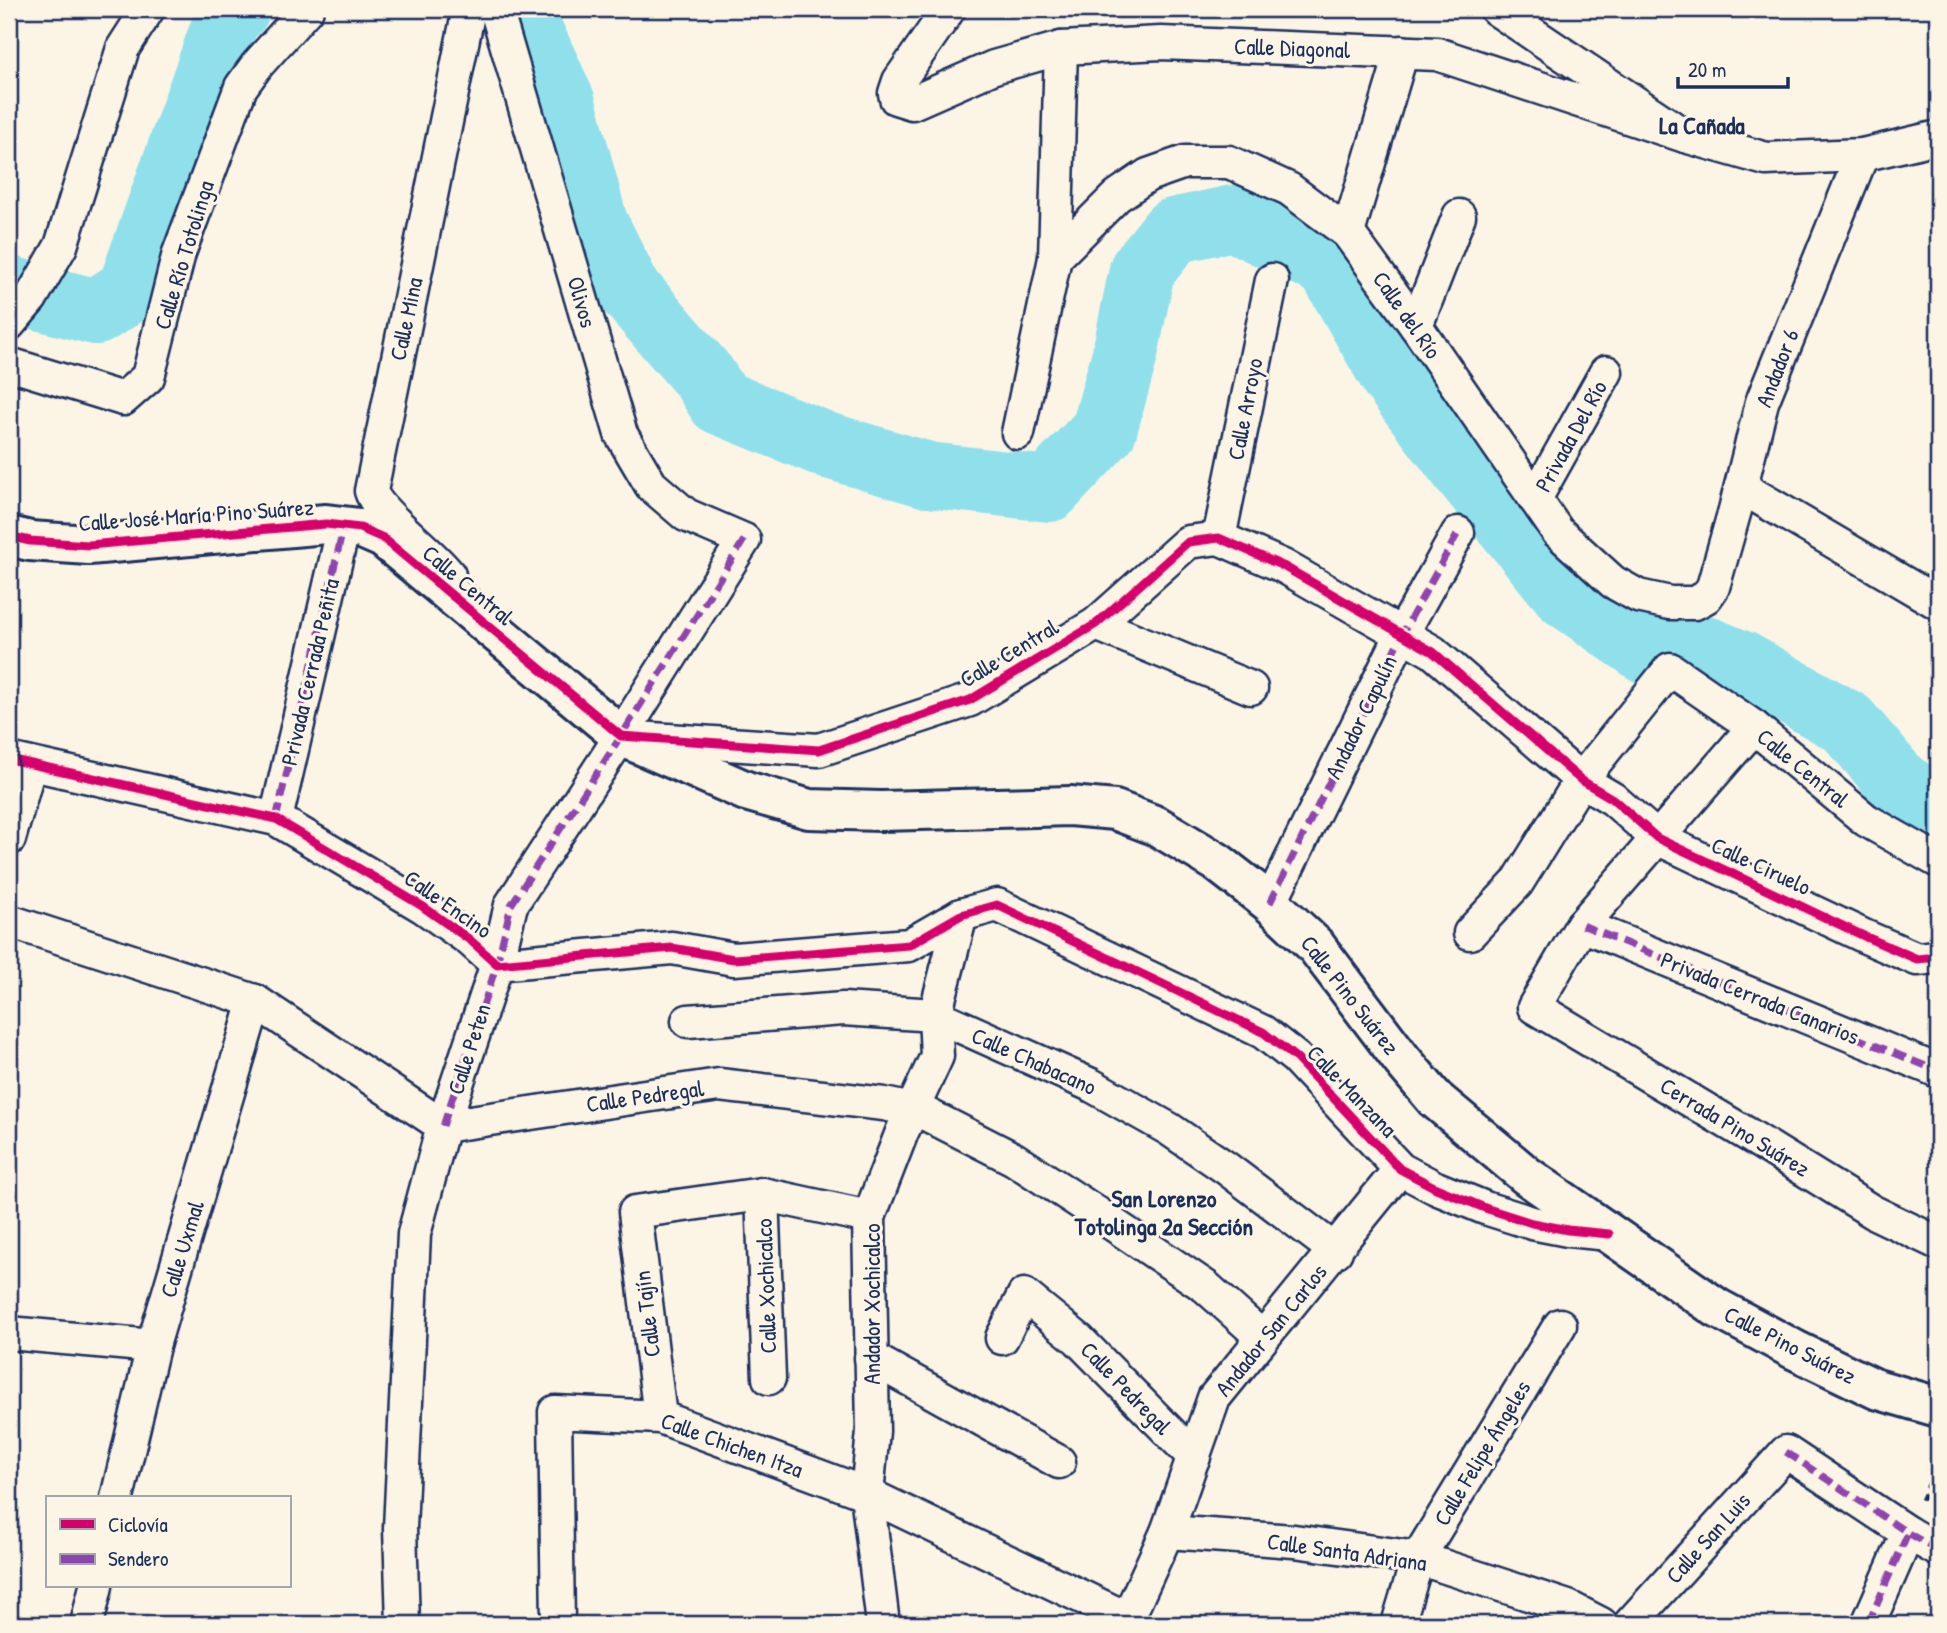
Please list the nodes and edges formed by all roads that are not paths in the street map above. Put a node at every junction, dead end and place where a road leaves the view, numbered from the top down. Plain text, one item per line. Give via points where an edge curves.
1 (148, 9) edge
2 (307, 9) edge
3 (469, 9) edge
4 (496, 9) edge
5 (949, 9) edge
6 (1496, 9) edge
7 (1061, 48) junction
8 (1402, 52) junction
9 (1685, 136) junction
10 (1938, 137) edge
11 (1862, 155) junction
12 (1459, 216) dead end
13 (1348, 233) junction
14 (1055, 258) junction
15 (1272, 280) dead end
16 (9, 324) edge
17 (1416, 326) junction
18 (9, 364) edge
19 (1606, 372) dead end
20 (1018, 433) dead end
21 (1741, 486) junction
22 (1535, 499) junction
23 (344, 525) junction
24 (1458, 533) dead end
25 (9, 536) edge
26 (1219, 538) junction
27 (744, 540) joint
28 (1713, 587) joint
29 (455, 600) junction
30 (1938, 603) edge
31 (1096, 624) junction
32 (1402, 634) junction
33 (1251, 688) dead end
34 (1754, 727) junction
35 (621, 736) junction
36 (19, 762) edge
37 (1581, 780) junction
38 (276, 819) junction
39 (1657, 838) junction
40 (9, 839) edge
41 (1938, 861) edge
42 (1270, 903) junction
43 (961, 915) junction
44 (9, 921) edge
45 (1582, 925) junction
46 (1470, 933) dead end
47 (1938, 957) edge
48 (497, 964) junction
49 (255, 1001) junction
50 (935, 1015) junction
51 (688, 1021) dead end
52 (1938, 1071) edge
53 (912, 1110) junction
54 (443, 1126) junction
55 (1400, 1169) junction
56 (762, 1194) junction
57 (869, 1217) junction
58 (1609, 1234) junction
59 (1938, 1243) edge
60 (1336, 1251) junction
61 (1560, 1325) dead end
62 (9, 1333) edge
63 (1262, 1337) junction
64 (1002, 1338) dead end
65 (153, 1346) junction
66 (871, 1358) junction
67 (769, 1378) dead end
68 (1938, 1407) edge
69 (660, 1417) junction
70 (1194, 1457) junction
71 (1059, 1462) dead end
72 (867, 1494) junction
73 (117, 1496) edge
74 (1167, 1532) junction
75 (1908, 1533) junction
76 (1938, 1550) edge
77 (1418, 1558) junction
78 (95, 1588) edge
79 (1126, 1621) edge
80 (86, 1624) edge
81 (403, 1624) edge
82 (558, 1624) edge
83 (883, 1624) edge
84 (1398, 1624) edge
85 (1601, 1624) edge
86 (1630, 1624) edge
87 (1868, 1624) edge

1 - 16 street via 123,48 61,246 31,298
2 - 18 street, Calle Río Totolinga via 241,87 179,253 148,377 123,399
3 - 29 street, Calle Mina via 372,491 379,506 449,574
4 - 27 street, Olivos via 621,434 651,485 686,515
5 - 7 street, Calle Diagonal via 899,81 896,98 912,103 994,67
6 - 9 street
7 - 8 street, Calle Diagonal via 1161,43
7 - 14 street
8 - 9 street, Calle Diagonal via 1437,54
8 - 13 street
9 - 11 street, Calle Diagonal via 1766,159
10 - 11 street, Calle Diagonal
11 - 21 street, Andador 6 via 1762,402
12 - 17 street
13 - 14 street, Calle del Río via 1289,189 1229,162 1185,162 1148,176 1117,196
13 - 17 street, Calle del Río
14 - 20 street
15 - 26 street, Calle Arroyo
17 - 22 street, Calle del Río
19 - 22 street, Privada Del Río
21 - 28 street, Andador 6
21 - 30 street
22 - 28 street, Calle del Río via 1558,533 1613,582 1638,596 1695,603
23 - 25 street, Calle José María Pino Suárez via 89,545
23 - 29 street, Calle Central via 383,538
23 - 38 street, Privada Cerrada Peñita
24 - 32 street, Andador Capulín
26 - 31 street, Calle Central via 1188,542
26 - 32 street via 1283,566
27 - 35 street, Calle Peten
29 - 35 street, Calle Central
31 - 33 street
31 - 35 street, Calle Central via 971,700 819,750
32 - 37 street via 1433,652
32 - 42 street, Andador Capulín
34 - 37 street, Calle Central via 1670,669
34 - 39 street
34 - 41 street, Calle Central via 1866,820
35 - 42 street, Calle Pino Suárez via 746,791 809,809 1070,806 1115,810 1157,826 1217,862
35 - 48 street, Calle Peten via 511,905
36 - 38 street, Calle Encino
36 - 40 street
37 - 39 street, Calle Ciruelo via 1613,799
37 - 46 street via 1517,883
38 - 48 street, Calle Encino via 422,906
39 - 45 street
39 - 47 street, Calle Ciruelo via 1917,959
42 - 58 street, Calle Pino Suárez via 1315,945 1435,1099 1527,1176
43 - 48 street, Calle Encino via 909,944 734,959 672,948
43 - 50 street, Andador Xochicalco
43 - 55 street, Calle Manzana via 997,905 1263,1032 1296,1058
44 - 49 street
45 - 52 street, Privada Cerrada Canarios
45 - 59 street, Cerrada Pino Suárez via 1534,1007 1872,1212
48 - 54 street, Calle Peten
49 - 54 street
49 - 65 street, Calle Uxmal
50 - 51 street, Calle Chabacano via 843,1009
50 - 53 street, Andador Xochicalco via 937,1056
50 - 60 street, Calle Chabacano via 1091,1085 1169,1129
53 - 54 street, Calle Pedregal via 719,1086
53 - 57 street, Andador Xochicalco
53 - 63 street, Calle Pedregal via 1014,1158 1206,1287
54 - 81 street, Calle Peten via 414,1234 400,1528
55 - 58 street, Calle Manzana via 1436,1188 1532,1223
55 - 60 street, Andador San Carlos
56 - 57 street
56 - 67 street, Calle Xochicalco
56 - 69 street, Calle Tajín via 635,1212
57 - 66 street, Andador Xochicalco
58 - 68 street, Calle Pino Suárez via 1717,1308 1876,1388
60 - 63 street, Andador San Carlos
61 - 77 street, Calle Felipe Ángeles
62 - 65 street
63 - 70 street, Andador San Carlos via 1214,1398
64 - 70 street, Calle Pedregal via 1024,1295 1078,1339
65 - 73 street, Calle Uxmal
66 - 71 street
66 - 72 street, Andador Xochicalco via 873,1431
69 - 72 street, Calle Chichen Itza
69 - 82 street, Calle Chichen Itza via 555,1412
70 - 74 street, Andador San Carlos
72 - 79 street, Calle Chichen Itza
72 - 83 street, Andador Xochicalco
74 - 77 street, Calle Santa Adriana
74 - 79 street, Andador San Carlos
75 - 76 street
75 - 86 street, Calle San Luis via 1786,1452
75 - 87 street
77 - 84 street, Calle Felipe Ángeles
77 - 85 street, Calle Santa Adriana via 1568,1607
78 - 80 street

